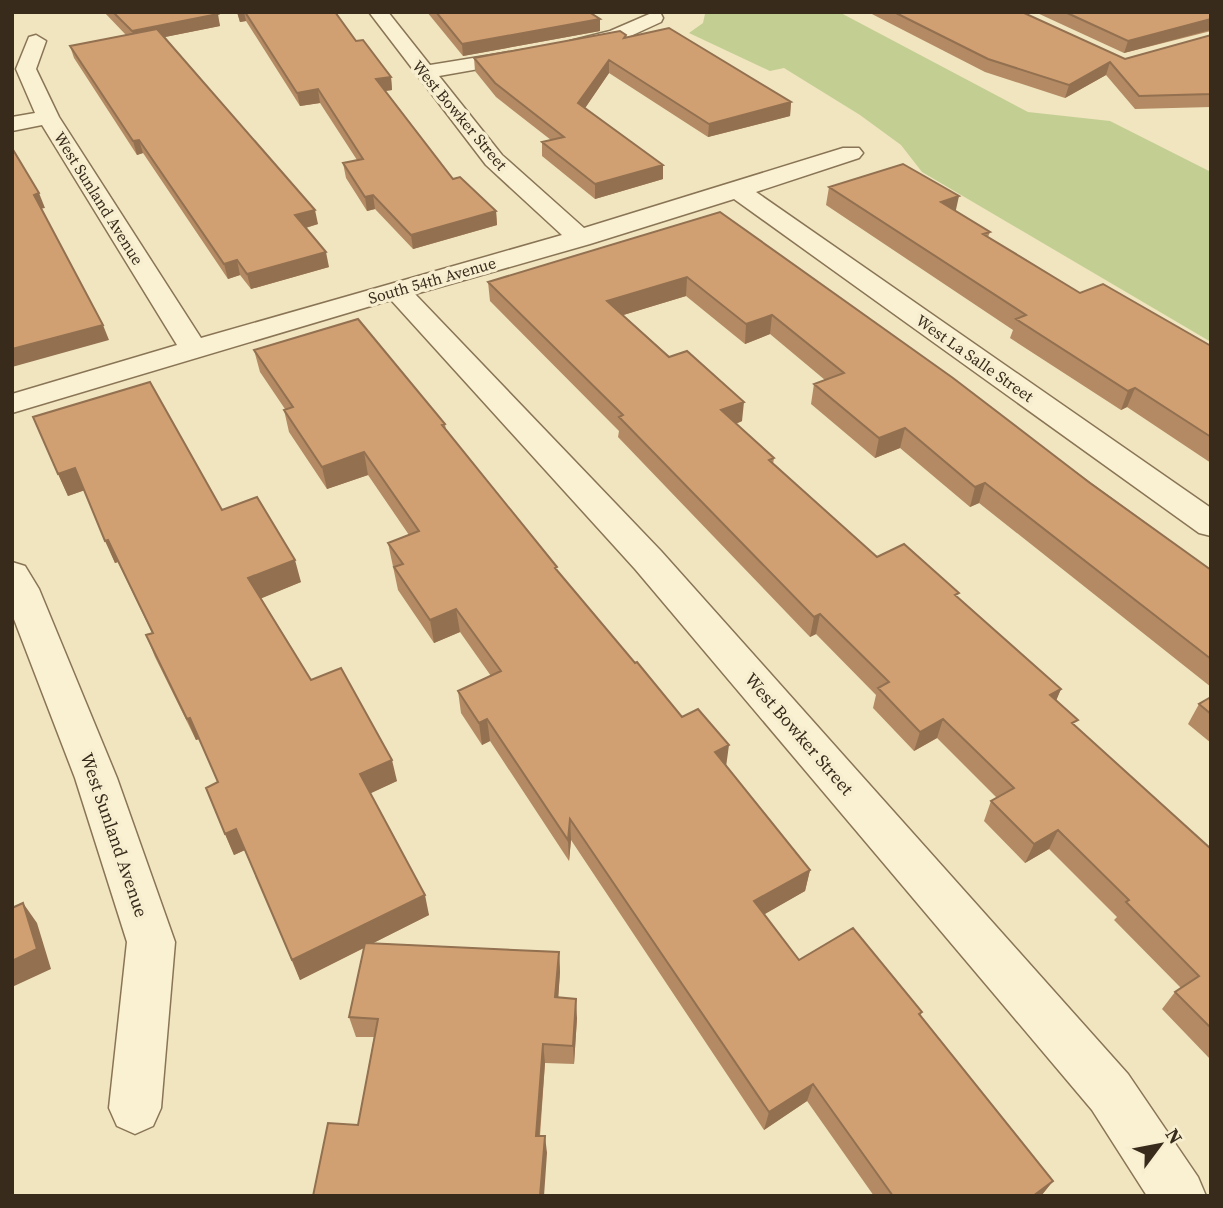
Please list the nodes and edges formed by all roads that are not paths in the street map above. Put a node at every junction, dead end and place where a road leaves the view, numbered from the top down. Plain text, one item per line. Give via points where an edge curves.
1 (378, 12) edge
2 (654, 18) dead end
3 (36, 41) dead end
4 (424, 72) junction
5 (48, 117) junction
6 (12, 124) edge
7 (851, 153) dead end
8 (739, 191) junction
9 (581, 239) junction
10 (396, 290) junction
11 (194, 349) junction
12 (12, 404) edge
13 (1211, 525) edge
14 (12, 575) edge
15 (135, 1108) dead end
16 (1179, 1196) edge

1 - 4 street, West Bowker Street
2 - 4 street via 615,37
3 - 5 street, West Sunland Avenue via 26,69
4 - 9 street, West Bowker Street via 494,160
5 - 6 street
5 - 11 street, West Sunland Avenue
7 - 8 street, South 54th Avenue
8 - 9 street, South 54th Avenue
8 - 13 street, West La Salle Street
9 - 10 street, South 54th Avenue
10 - 11 street, South 54th Avenue
10 - 16 street, West Bowker Street via 648,560 1101,1082
11 - 12 street, South 54th Avenue
14 - 15 street, West Sunland Avenue via 96,778 151,942

